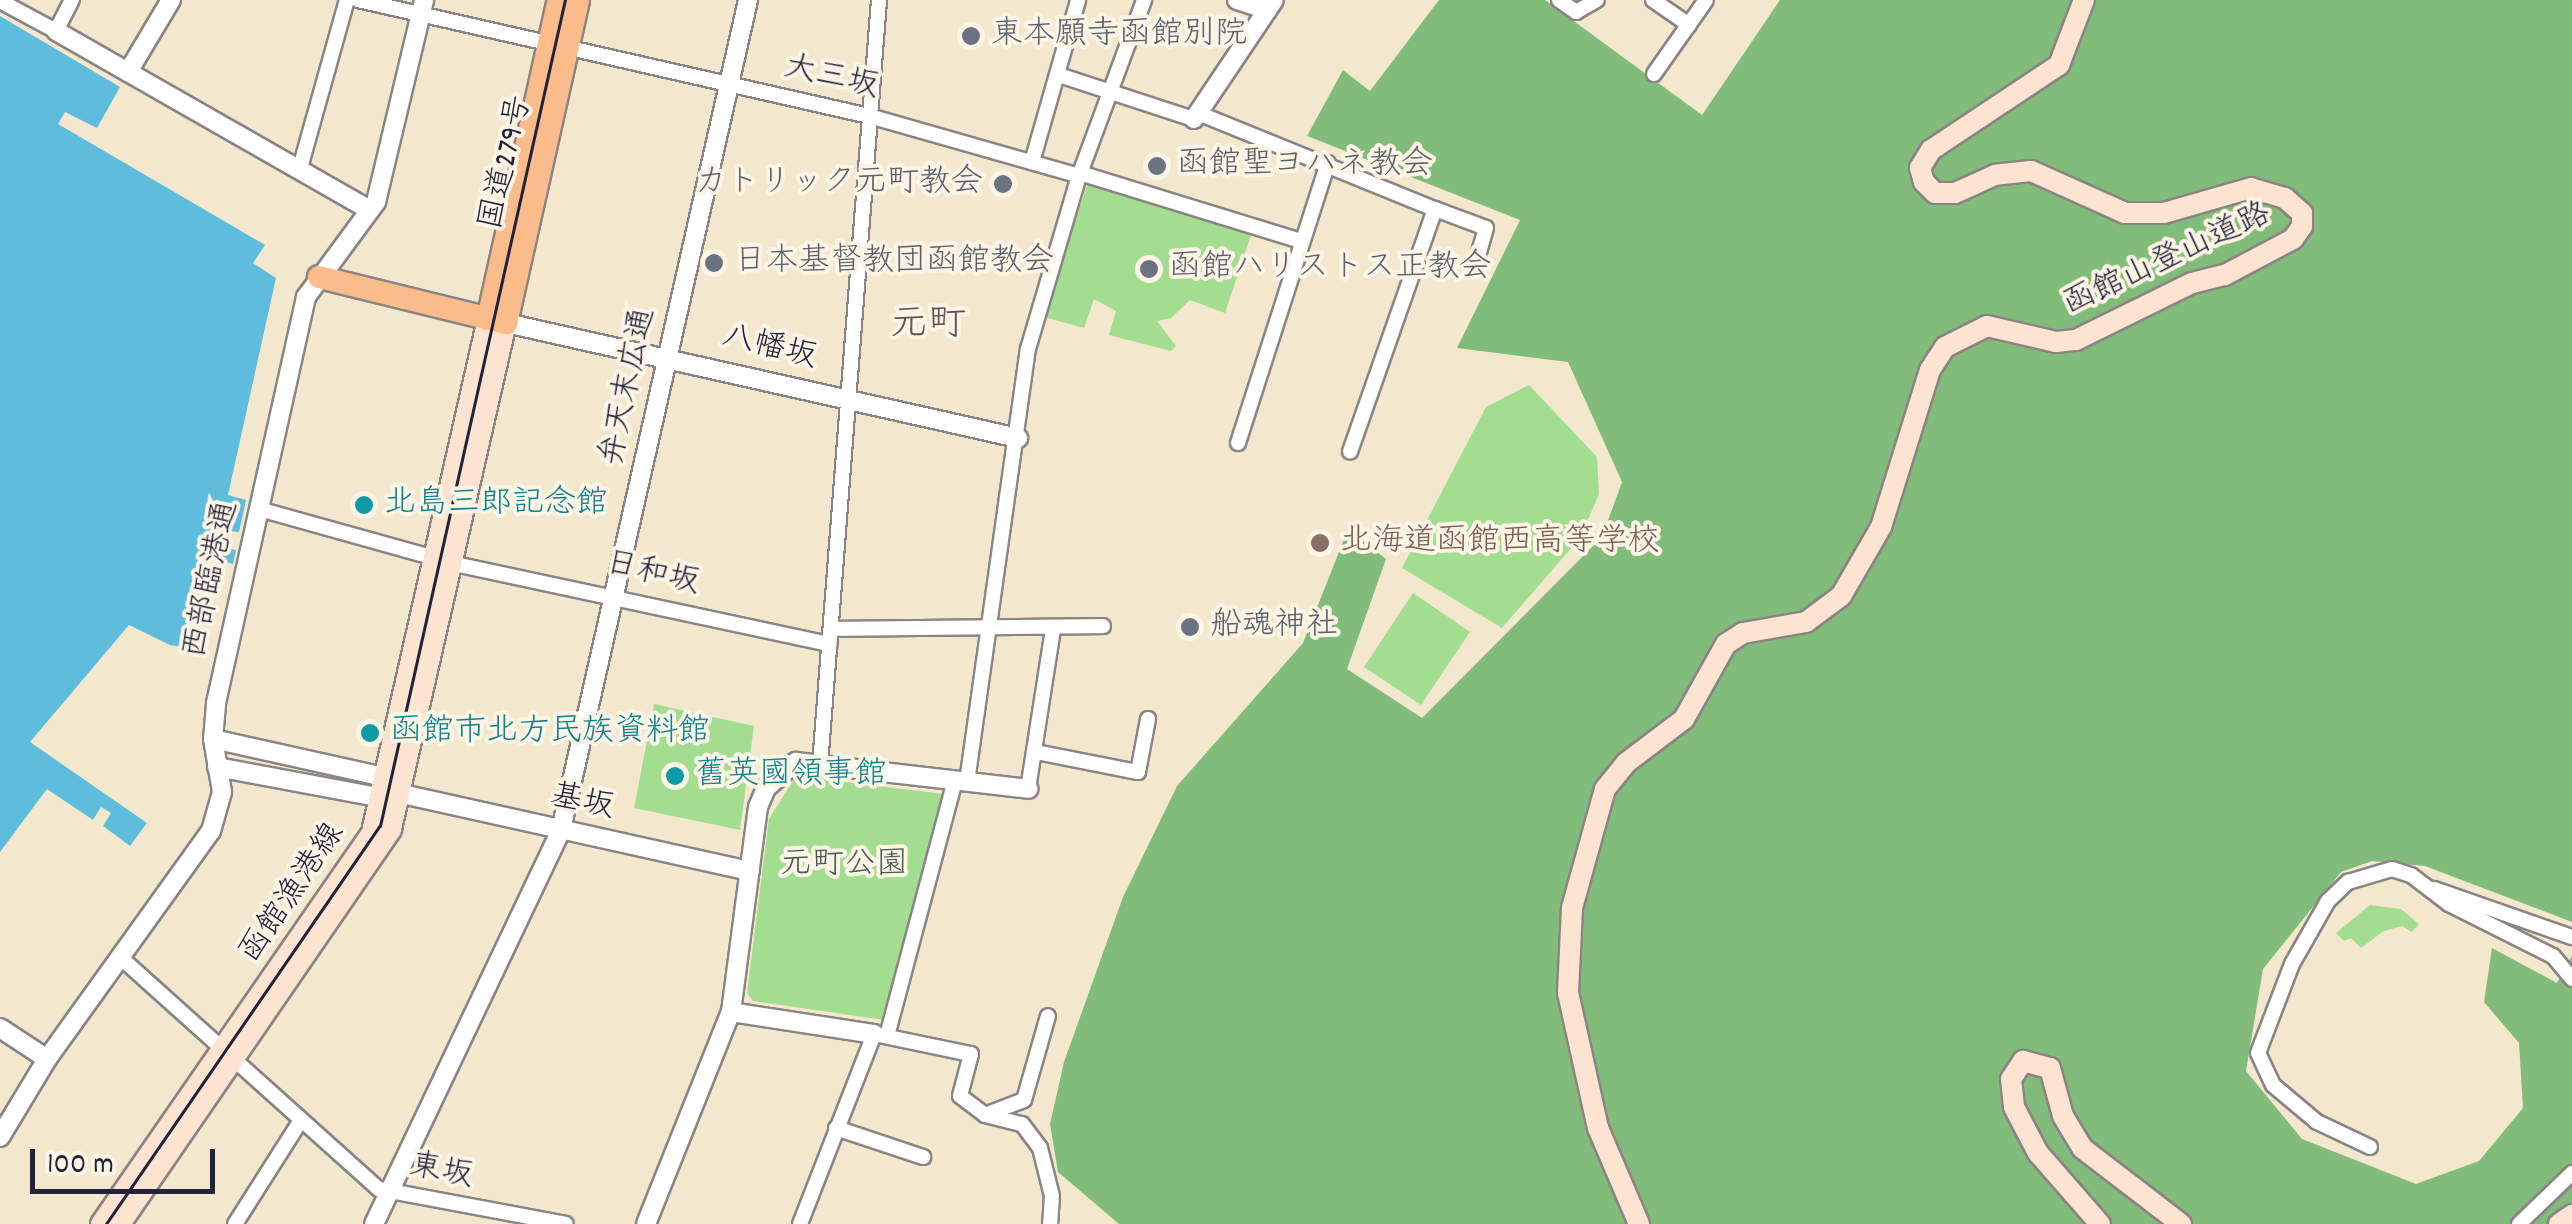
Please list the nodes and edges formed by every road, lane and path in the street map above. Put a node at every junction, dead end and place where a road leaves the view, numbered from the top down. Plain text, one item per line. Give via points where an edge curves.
1 (72, 0) edge
2 (171, 0) edge
3 (348, 0) edge
4 (358, 0) edge
5 (559, 0) edge
6 (578, 0) edge
7 (748, 0) edge
8 (879, 0) edge
9 (1078, 0) edge
10 (1144, 0) edge
11 (1237, 0) edge
12 (1559, 0) edge
13 (1598, 0) edge
14 (1653, 0) edge
15 (1706, 0) edge
16 (2084, 0) edge
17 (0, 1) edge
18 (1270, 5) edge
19 (423, 8) edge
20 (1689, 24) junction
21 (47, 26) junction
22 (558, 46) junction
23 (128, 72) junction
24 (1654, 74) dead end
25 (1059, 76) junction
26 (729, 83) junction
27 (1110, 93) junction
28 (870, 116) junction
29 (1196, 116) junction
30 (1032, 162) junction
31 (1328, 163) junction
32 (300, 168) junction
33 (1080, 174) junction
34 (1434, 209) junction
35 (370, 210) junction
36 (1301, 240) junction
37 (1476, 263) dead end
38 (318, 277) junction
39 (497, 321) junction
40 (667, 355) junction
41 (847, 399) junction
42 (1018, 438) junction
43 (1238, 443) dead end
44 (1350, 452) dead end
45 (258, 510) junction
46 (449, 561) junction
47 (615, 594) junction
48 (1103, 626) dead end
49 (990, 629) junction
50 (1053, 630) junction
51 (831, 637) junction
52 (1148, 719) dead end
53 (213, 739) junction
54 (1036, 752) junction
55 (820, 765) junction
56 (218, 767) junction
57 (386, 778) junction
58 (961, 781) junction
59 (1028, 789) joint
60 (402, 794) junction
61 (380, 802) junction
62 (560, 830) junction
63 (750, 871) junction
64 (2433, 889) junction
65 (2572, 938) edge
66 (120, 957) junction
67 (2572, 979) edge
68 (731, 1012) junction
69 (1048, 1016) dead end
70 (0, 1028) edge
71 (881, 1035) junction
72 (227, 1055) junction
73 (47, 1059) junction
74 (984, 1115) junction
75 (301, 1120) junction
76 (836, 1128) junction
77 (0, 1137) edge
78 (2370, 1148) dead end
79 (923, 1158) dead end
80 (2572, 1172) edge
81 (390, 1192) junction
82 (2572, 1215) edge
83 (100, 1224) edge
84 (120, 1224) edge
85 (235, 1224) edge
86 (374, 1224) edge
87 (566, 1224) edge
88 (646, 1224) edge
89 (800, 1224) edge
90 (1050, 1224) edge
91 (1639, 1224) edge
92 (2100, 1224) edge
93 (2181, 1224) edge
94 (2519, 1224) edge
95 (2560, 1224) edge

1 - 21 street
2 - 23 street
3 - 32 street
4 - 19 street, 大三坂
5 - 22 highway, 国道279号
6 - 22 highway, 国道279号
7 - 26 street, 弁天末広通
8 - 28 street
9 - 25 street
10 - 27 street
11 - 18 street
12 - 13 street via 1576,12
14 - 20 street
15 - 20 street
16 - 91 main road, 函館山登山道路 via 2059,65 1931,150 1920,168 1924,182 1936,193 1956,193 1995,175 2032,171 2125,214 2164,213 2251,188 2285,198 2302,212 2302,226 2293,240 2224,275 2076,340 1987,326 1945,348 1930,370 1880,526 1841,596 1806,622 1743,633 1726,644 1684,719 1626,763 1605,789 1572,908 1568,993 1598,1128
17 - 21 street
18 - 29 street
19 - 22 street, 大三坂
19 - 35 street, 西部臨港通
20 - 24 street
21 - 23 street
22 - 26 street, 大三坂
22 - 39 highway, 国道279号
23 - 32 street
25 - 27 street
25 - 30 street
26 - 28 street, 大三坂
26 - 40 street, 弁天末広通
27 - 29 street
27 - 33 street
28 - 30 street, 大三坂
28 - 41 street
29 - 31 street
30 - 33 street, 大三坂
31 - 34 street
31 - 36 street
32 - 35 street
33 - 36 street, 大三坂
33 - 42 street via 1028,349
34 - 37 street via 1486,228
34 - 44 street
35 - 38 street, 西部臨港通
36 - 43 street
38 - 39 highway
38 - 45 street, 西部臨港通 via 306,297
39 - 40 street, 八幡坂
39 - 46 main road, 函館漁港線
40 - 41 street, 八幡坂
40 - 47 street, 弁天末広通
41 - 42 street, 八幡坂
41 - 51 street
42 - 49 street
45 - 46 street, 日和坂
45 - 53 street, 西部臨港通
46 - 47 street, 日和坂
46 - 57 main road, 函館漁港線
46 - 60 main road, 函館漁港線
47 - 51 street, 日和坂
47 - 62 street, 弁天末広通
48 - 50 street, 日和坂
49 - 50 street, 日和坂
49 - 51 street, 日和坂
49 - 58 street
50 - 54 street
51 - 55 street
52 - 54 street via 1138,772
53 - 56 street, 西部臨港通
53 - 57 street
54 - 59 street
55 - 58 street
55 - 63 street via 785,766 766,788
56 - 61 street
56 - 66 street, 西部臨港通 via 222,792 211,830
57 - 60 street
57 - 61 main road, 函館漁港線
58 - 59 street
58 - 71 street
60 - 61 street
60 - 62 street, 基坂
60 - 72 main road, 函館漁港線 via 382,848
61 - 72 main road, 函館漁港線 via 367,843
62 - 63 street, 基坂
62 - 81 street, 弁天末広通
63 - 68 street
64 - 65 street
64 - 67 street via 2449,904 2553,956
64 - 78 street via 2392,869 2348,882 2328,901 2262,1031 2258,1053 2273,1085 2316,1122
66 - 72 street, 東坂
66 - 73 street, 西部臨港通
68 - 71 street
68 - 88 street
69 - 74 street via 1024,1100
70 - 73 street
71 - 74 street via 971,1054 960,1096
71 - 76 street
72 - 75 street, 東坂
72 - 83 main road, 函館漁港線
72 - 84 main road, 函館漁港線
73 - 77 street, 西部臨港通
74 - 90 street via 1022,1124 1040,1148 1052,1196
75 - 81 street, 東坂
75 - 85 street
76 - 79 street
76 - 89 street
80 - 94 street
81 - 86 street, 弁天末広通
81 - 87 street, 東坂
82 - 95 main road
92 - 93 main road via 2038,1153 2014,1107 2011,1079 2024,1061 2050,1068 2063,1116 2082,1148

